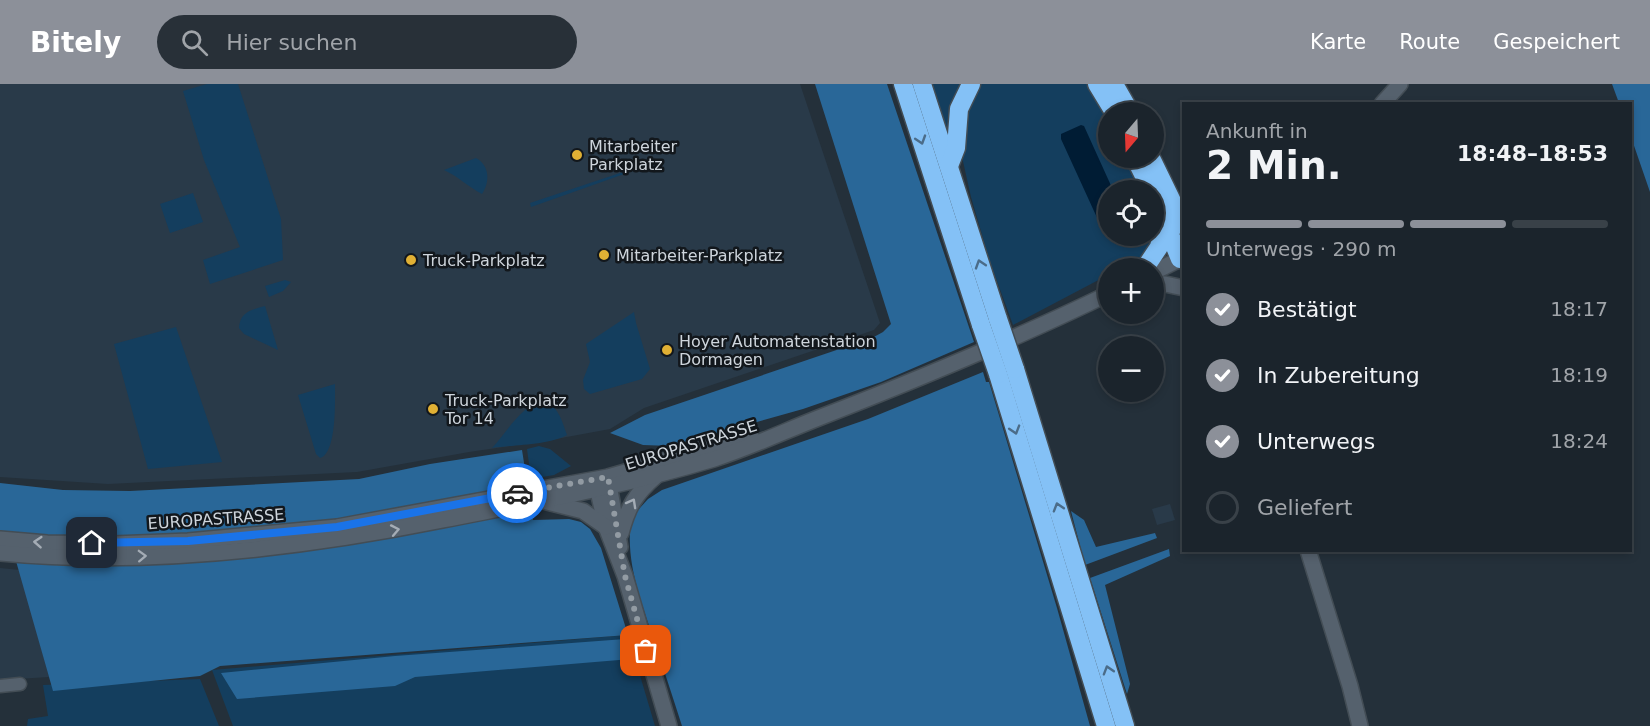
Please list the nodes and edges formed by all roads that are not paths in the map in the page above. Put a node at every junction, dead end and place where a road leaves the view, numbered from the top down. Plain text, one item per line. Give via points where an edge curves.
1 (903, 84) edge
2 (922, 84) edge
3 (971, 84) edge
4 (1097, 84) edge
5 (1114, 84) edge
6 (1400, 84) edge
7 (1108, 102) edge
8 (1124, 102) edge
9 (1384, 102) edge
10 (949, 166) junction
11 (1155, 168) edge
12 (1164, 206) edge
13 (1178, 220) edge
14 (1152, 258) edge
15 (1182, 261) edge
16 (1164, 268) edge
17 (1164, 284) edge
18 (1182, 288) edge
19 (1098, 298) edge
20 (989, 322) junction
21 (1006, 372) junction
22 (818, 418) junction
23 (657, 475) junction
24 (602, 483) junction
25 (541, 501) junction
26 (606, 527) junction
27 (0, 539) edge
28 (619, 539) junction
29 (1309, 552) edge
30 (0, 553) edge
31 (625, 576) junction
32 (20, 684) dead end
33 (0, 686) edge
34 (669, 726) edge
35 (1106, 726) edge
36 (1125, 726) edge
37 (1360, 726) edge

1 -> 20 highway
2 - 10 highway
3 - 10 highway via 959,109 956,148
4 - 7 highway
5 - 8 highway
6 - 9 main road
20 -> 10 highway
11 - 13 highway
12 - 13 highway
13 - 14 highway
13 - 15 highway
15 - 16 main road
17 - 18 main road
19 - 22 main road, EUROPASTRASSE via 930,374
20 - 21 highway, bridge
21 -> 35 highway via 1069,607
36 -> 21 highway via 1073,555
22 - 23 main road, EUROPASTRASSE via 760,444
22 - 24 main road, EUROPASTRASSE
23 - 24 main road, EUROPASTRASSE
28 -> 23 main road via 630,506 639,491
24 - 25 main road, EUROPASTRASSE
24 - 26 main road
24 -> 27 main road, EUROPASTRASSE via 337,527 265,534 114,544
24 - 28 main road
25 - 26 main road via 583,511
30 -> 25 main road, EUROPASTRASSE via 114,557 266,548 377,533
26 - 31 main road
28 - 31 main road
29 - 37 main road
31 - 34 main road
32 - 33 street

